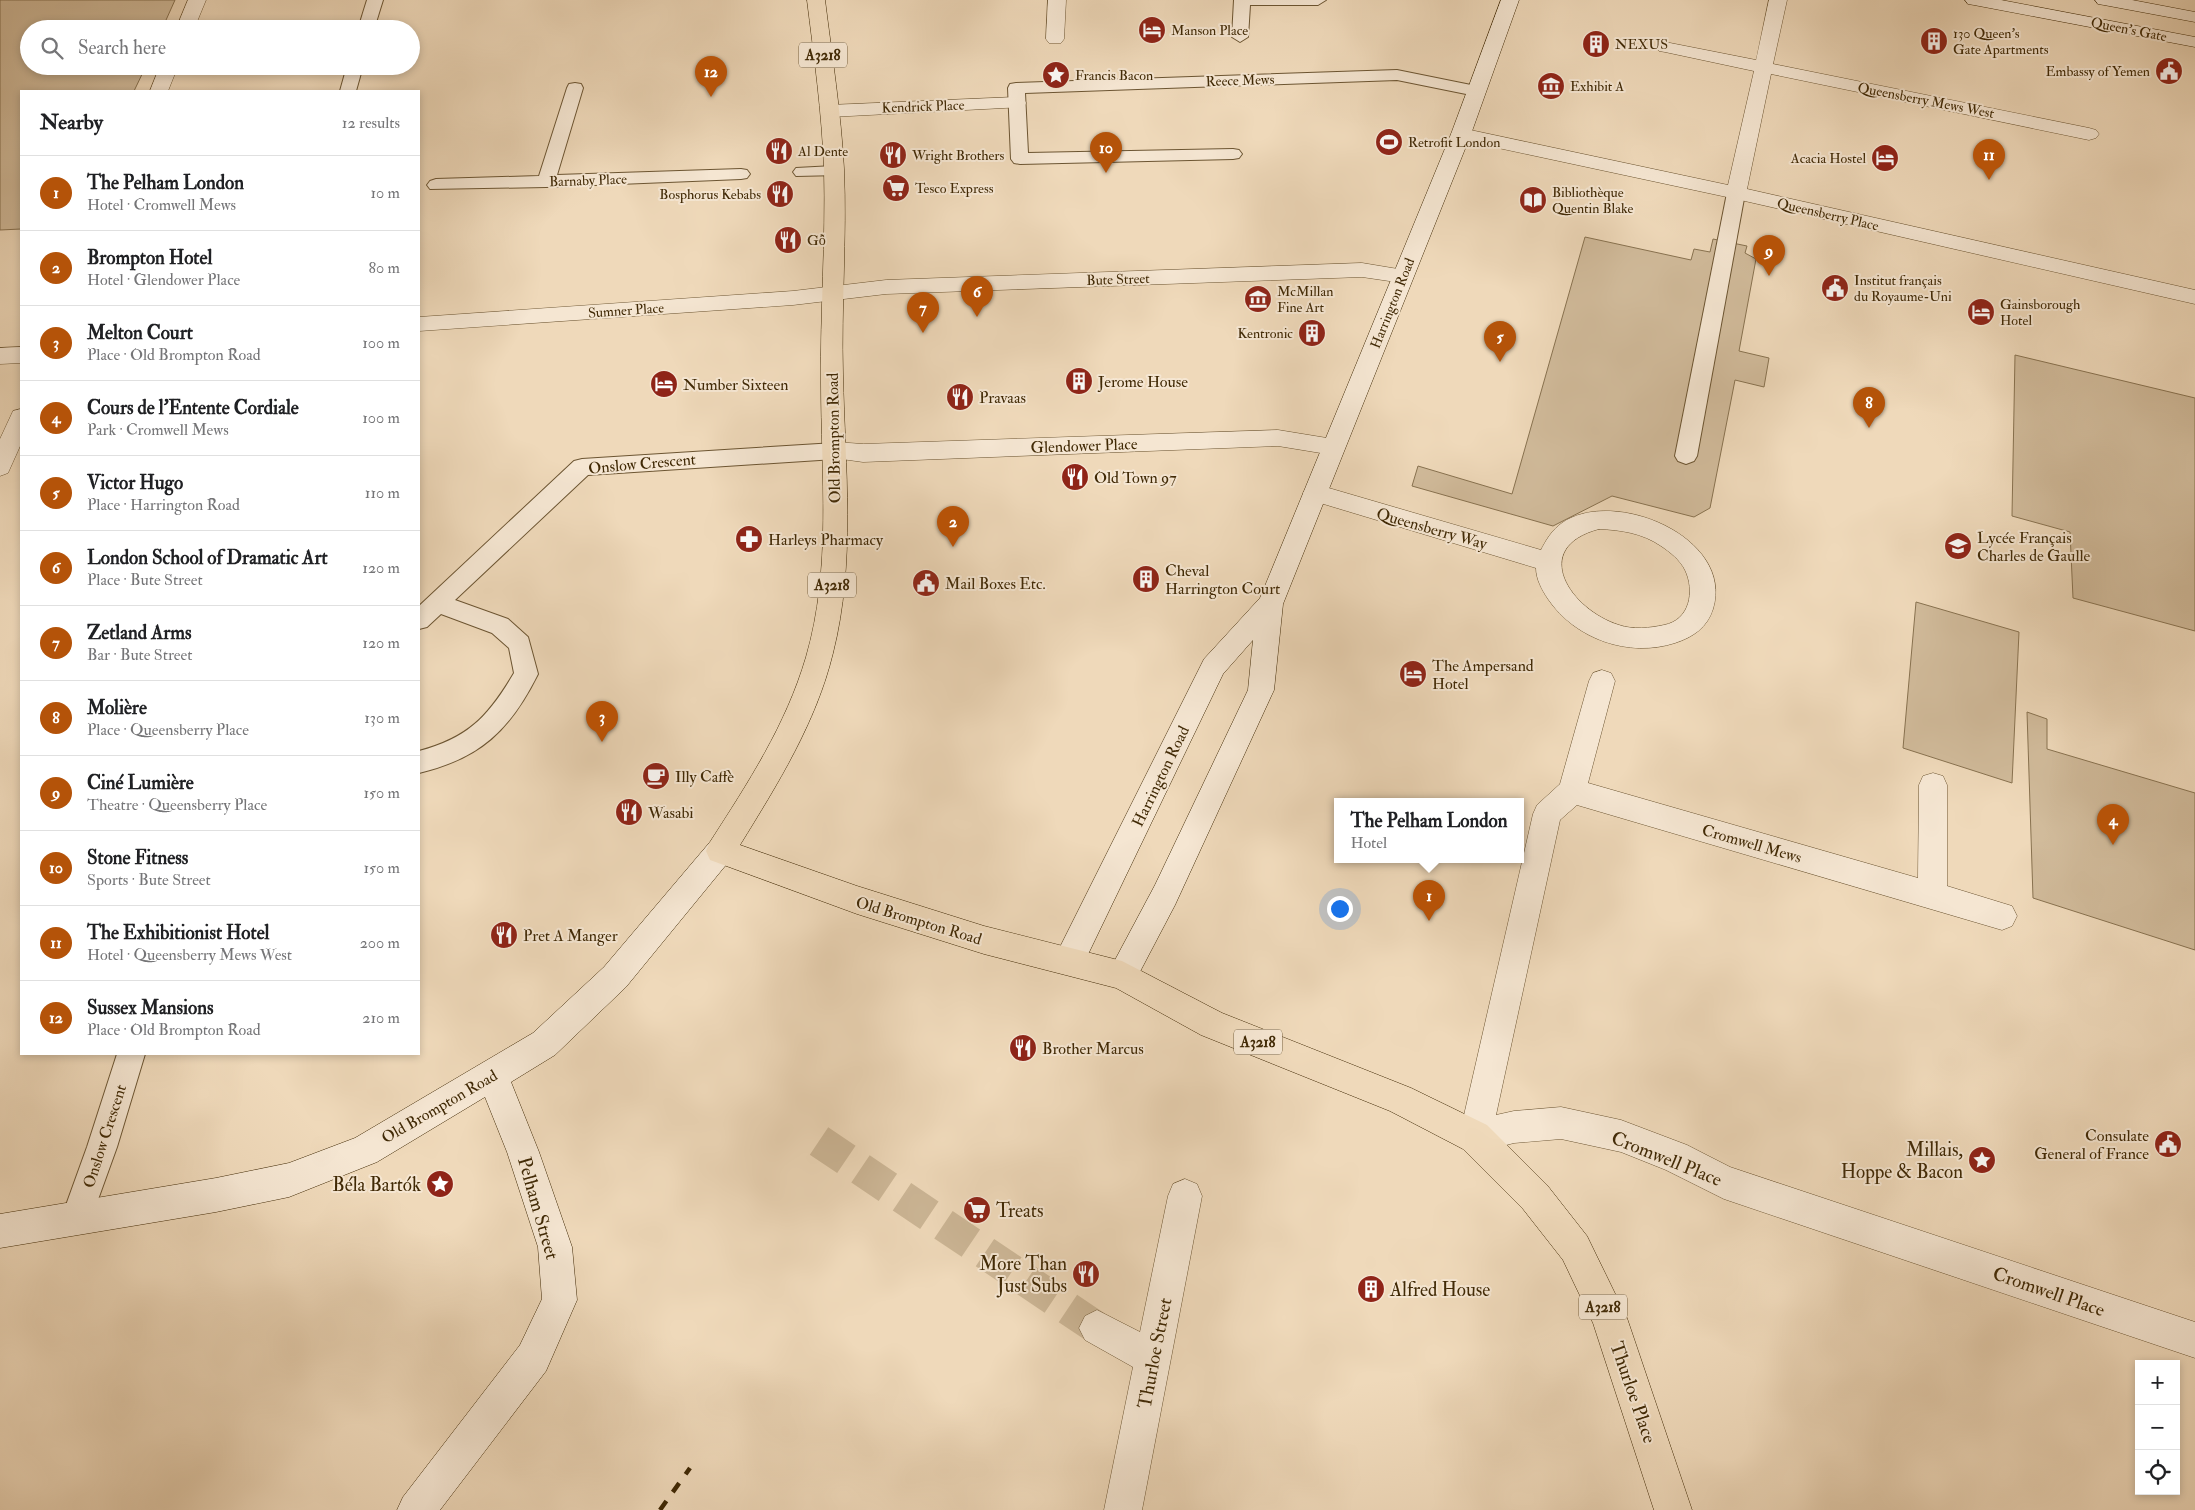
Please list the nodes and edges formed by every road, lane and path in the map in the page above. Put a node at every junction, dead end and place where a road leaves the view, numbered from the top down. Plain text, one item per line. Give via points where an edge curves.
1 (198, 0) edge
2 (375, 0) edge
3 (816, 0) edge
4 (1057, 0) edge
5 (1242, 0) edge
6 (1246, 0) edge
7 (1318, 0) edge
8 (1510, 0) edge
9 (1778, 0) edge
10 (1974, 0) edge
11 (2104, 0) edge
12 (2195, 17) edge
13 (189, 20) edge
14 (369, 20) edge
15 (1240, 37) dead end
16 (1055, 39) dead end
17 (2195, 42) edge
18 (1665, 47) dead end
19 (1762, 67) junction
20 (165, 75) edge
21 (352, 75) edge
22 (575, 88) dead end
23 (159, 90) edge
24 (348, 90) edge
25 (1476, 91) junction
26 (1017, 102) junction
27 (830, 111) junction
28 (1461, 134) junction
29 (2089, 134) dead end
30 (1233, 154) dead end
31 (834, 171) junction
32 (802, 172) dead end
33 (741, 174) dead end
34 (546, 182) junction
35 (436, 185) dead end
36 (1736, 193) junction
37 (1403, 276) junction
38 (833, 293) junction
39 (2195, 297) edge
40 (420, 324) edge
41 (20, 355) edge
42 (0, 356) edge
43 (20, 419) edge
44 (1333, 447) junction
45 (835, 451) junction
46 (1686, 456) dead end
47 (0, 467) edge
48 (1315, 494) junction
49 (1548, 562) junction
50 (437, 603) junction
51 (1270, 604) junction
52 (420, 619) edge
53 (1602, 681) dead end
54 (420, 762) edge
55 (1933, 786) dead end
56 (1572, 792) junction
57 (720, 851) junction
58 (1932, 896) junction
59 (2002, 916) dead end
60 (1069, 961) junction
61 (1122, 975) junction
62 (131, 1055) edge
63 (492, 1075) junction
64 (1475, 1138) junction
65 (1185, 1196) dead end
66 (76, 1219) junction
67 (0, 1231) edge
68 (1098, 1328) tunnel mouth
69 (2195, 1340) edge
70 (1153, 1358) junction
71 (416, 1510) edge
72 (1123, 1510) edge
73 (1673, 1510) edge

1 - 13 street
2 - 14 lane
3 - 27 main road, Old Brompton Road / A3218
4 - 16 street
5 - 15 lane
6 - 7 lane
8 - 25 street, Harrington Road
9 - 19 street
10 - 17 street, Queen's Gate
11 - 12 street, Queen's Gate
18 - 19 street, Queensberry Mews West
19 - 29 street, Queensberry Mews West
19 - 36 street
20 - 23 street
21 - 24 lane
22 - 34 lane
25 - 26 lane, Reece Mews via 1397,75 1016,88
25 - 28 street, Harrington Road
26 - 27 street, Kendrick Place
26 - 30 lane via 1020,159
27 - 31 main road, Old Brompton Road / A3218
28 - 36 street, Queensberry Place
28 - 37 street, Harrington Road
31 - 32 lane
31 - 38 main road, Old Brompton Road / A3218
33 - 34 lane, Barnaby Place
34 - 35 lane, Barnaby Place
36 - 39 street, Queensberry Place
36 - 46 lane
37 - 38 street, Bute Street via 1362,270 886,287
37 - 44 street, Harrington Road
38 - 40 street, Sumner Place
38 - 45 main road, Old Brompton Road / A3218
41 - 42 street
43 - 47 street
44 - 45 street, Glendower Place via 1278,438 863,453
44 - 48 street, Harrington Road
45 - 50 lane, Onslow Crescent via 582,467
45 - 57 main road, Old Brompton Road / A3218 via 830,611 820,655 792,735
48 - 49 street, Queensberry Way
48 - 51 street, Harrington Road
49 - 49 street via 1552,549 1564,534 1576,526 1599,520 1625,521 1660,532 1681,547 1703,583 1703,603 1692,622 1672,634 1646,639 1618,636 1587,623 1563,603 1551,583
50 - 52 lane, Onslow Crescent
50 - 54 lane via 500,626 520,644 526,674 511,701 484,731 454,752
51 - 60 street, Harrington Road via 1212,668
51 - 61 street, Harrington Road via 1261,690 1165,895
53 - 56 street
55 - 58 street
56 - 58 street, Cromwell Mews
56 - 64 street via 1547,814
57 - 60 main road, Old Brompton Road / A3218 via 857,900 984,940
57 - 63 street, Old Brompton Road via 642,947 589,1003 544,1044
58 - 59 street, Cromwell Mews
60 - 61 main road, Old Brompton Road / A3218
61 - 64 main road, A3218 via 1212,1024 1400,1099
62 - 66 lane, Onslow Crescent
63 - 66 street, Old Brompton Road via 365,1150 289,1180 216,1196
63 - 71 street, Pelham Street via 523,1152 555,1247 560,1300 533,1358
64 - 69 street, Cromwell Place via 1514,1128 1561,1123 1621,1136 1724,1182
64 - 73 main road, Thurloe Place / A3218 via 1535,1197 1575,1248 1609,1318
65 - 70 street, Thurloe Street
66 - 67 street, Old Brompton Road
68 - 70 street
70 - 72 street, Thurloe Street

